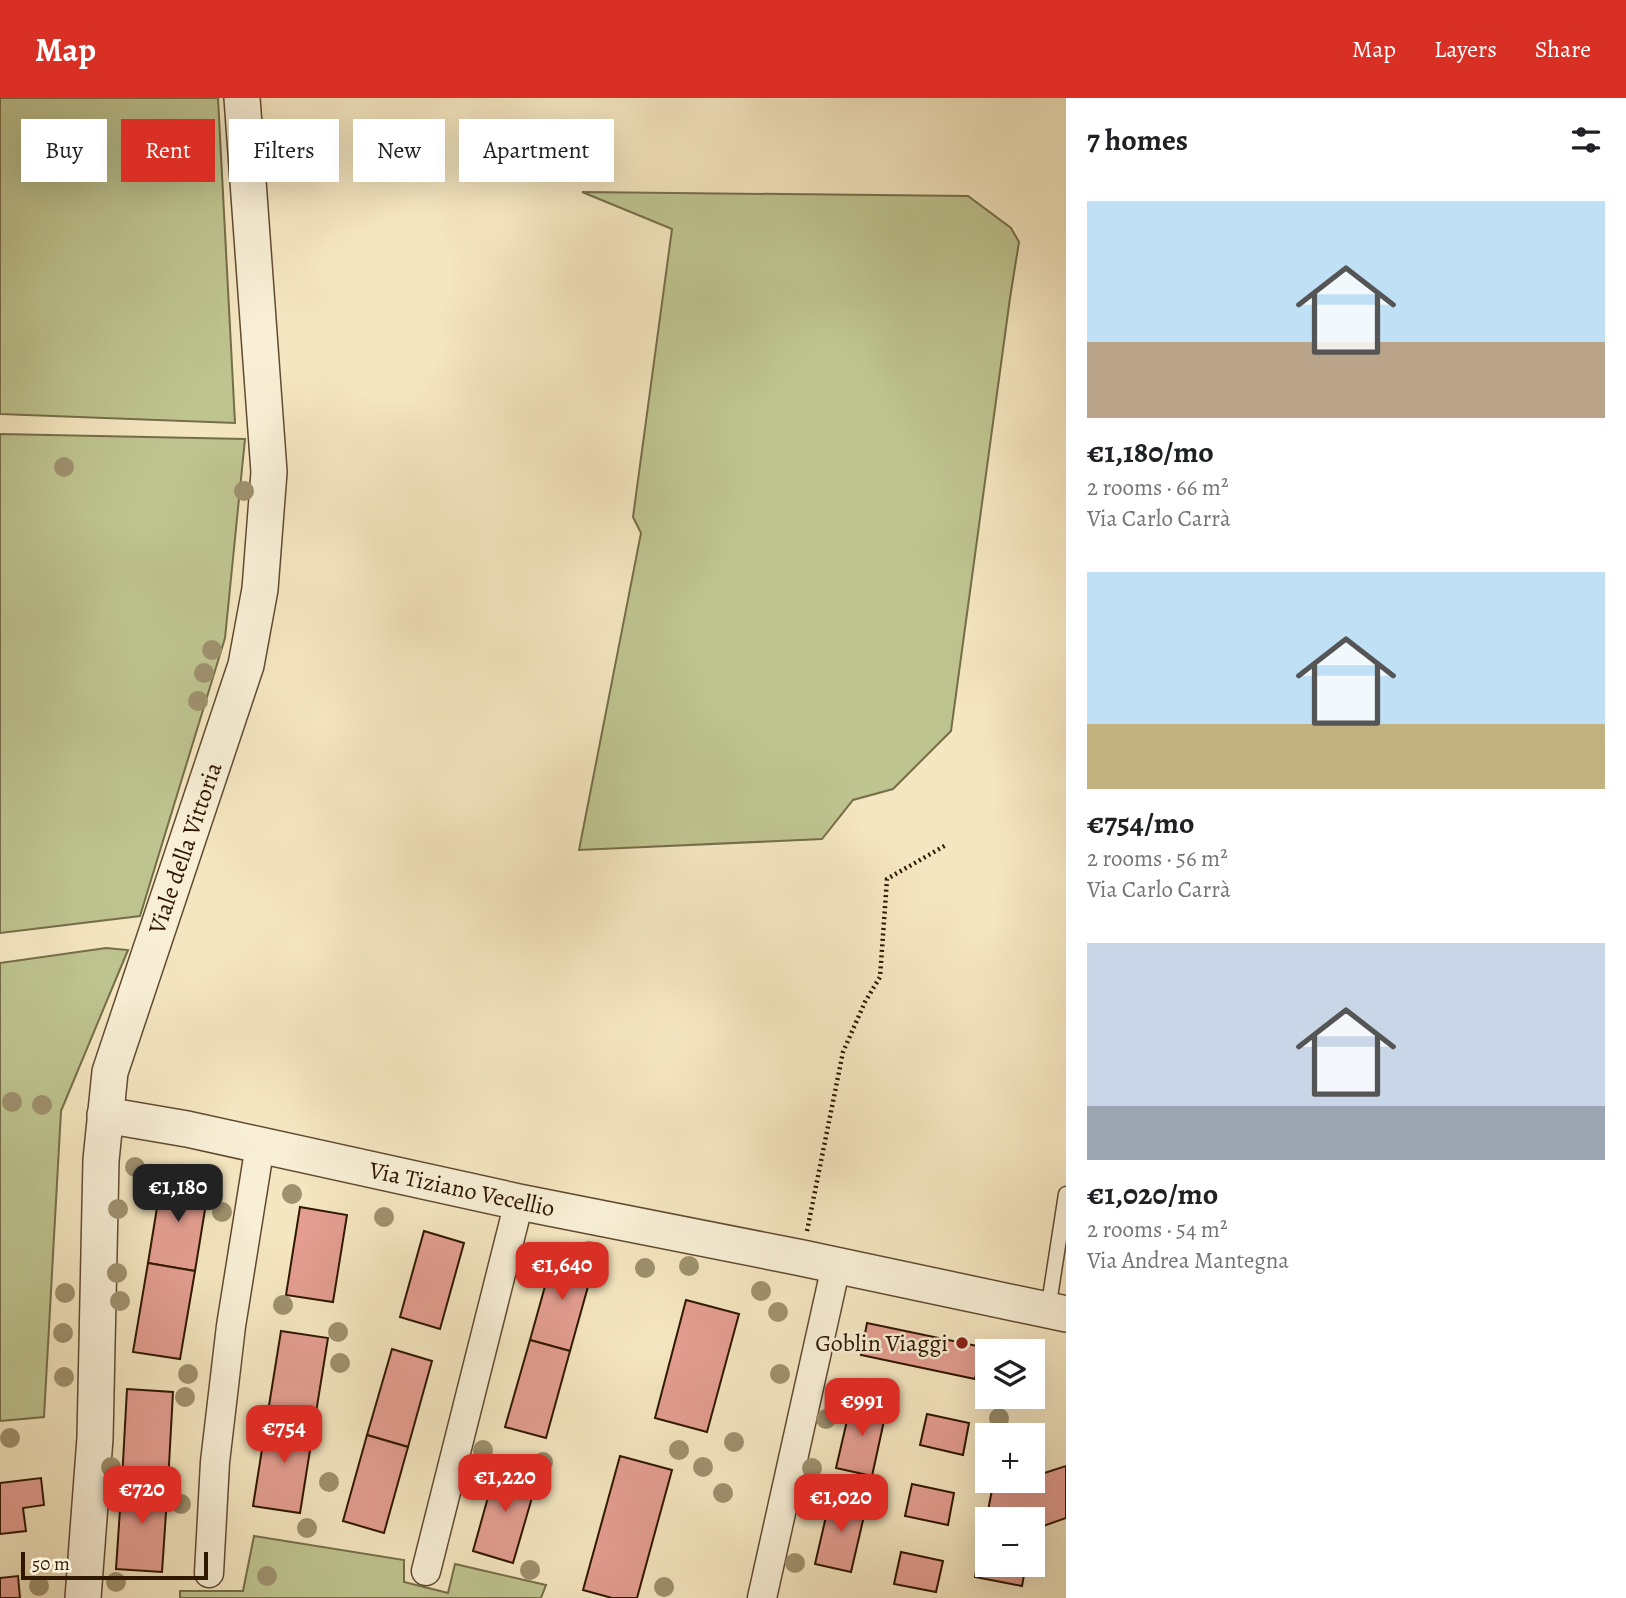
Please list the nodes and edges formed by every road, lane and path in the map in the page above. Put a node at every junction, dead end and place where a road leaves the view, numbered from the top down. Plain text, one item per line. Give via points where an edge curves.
1 (242, 98) edge
2 (946, 845) dead end
3 (105, 1115) junction
4 (260, 1145) junction
5 (1066, 1194) edge
6 (519, 1202) junction
7 (802, 1258) junction
8 (836, 1266) junction
9 (1057, 1312) edge
10 (426, 1571) dead end
11 (209, 1573) dead end
12 (83, 1598) edge
13 (762, 1598) edge

1 - 3 street, Viale della Vittoria via 269,472 260,589 246,665 110,1072
2 - 7 path via 887,878 880,977 864,1002 844,1052
3 - 4 street, Via Tiziano Vecellio
3 - 12 street, Viale della Vittoria via 95,1438
4 - 6 street, Via Tiziano Vecellio
4 - 11 street via 216,1448
5 - 9 lane
6 - 7 street, Via Tiziano Vecellio
6 - 10 street
7 - 8 street, Via Tiziano Vecellio
8 - 9 street, Via Tiziano Vecellio
8 - 13 street

